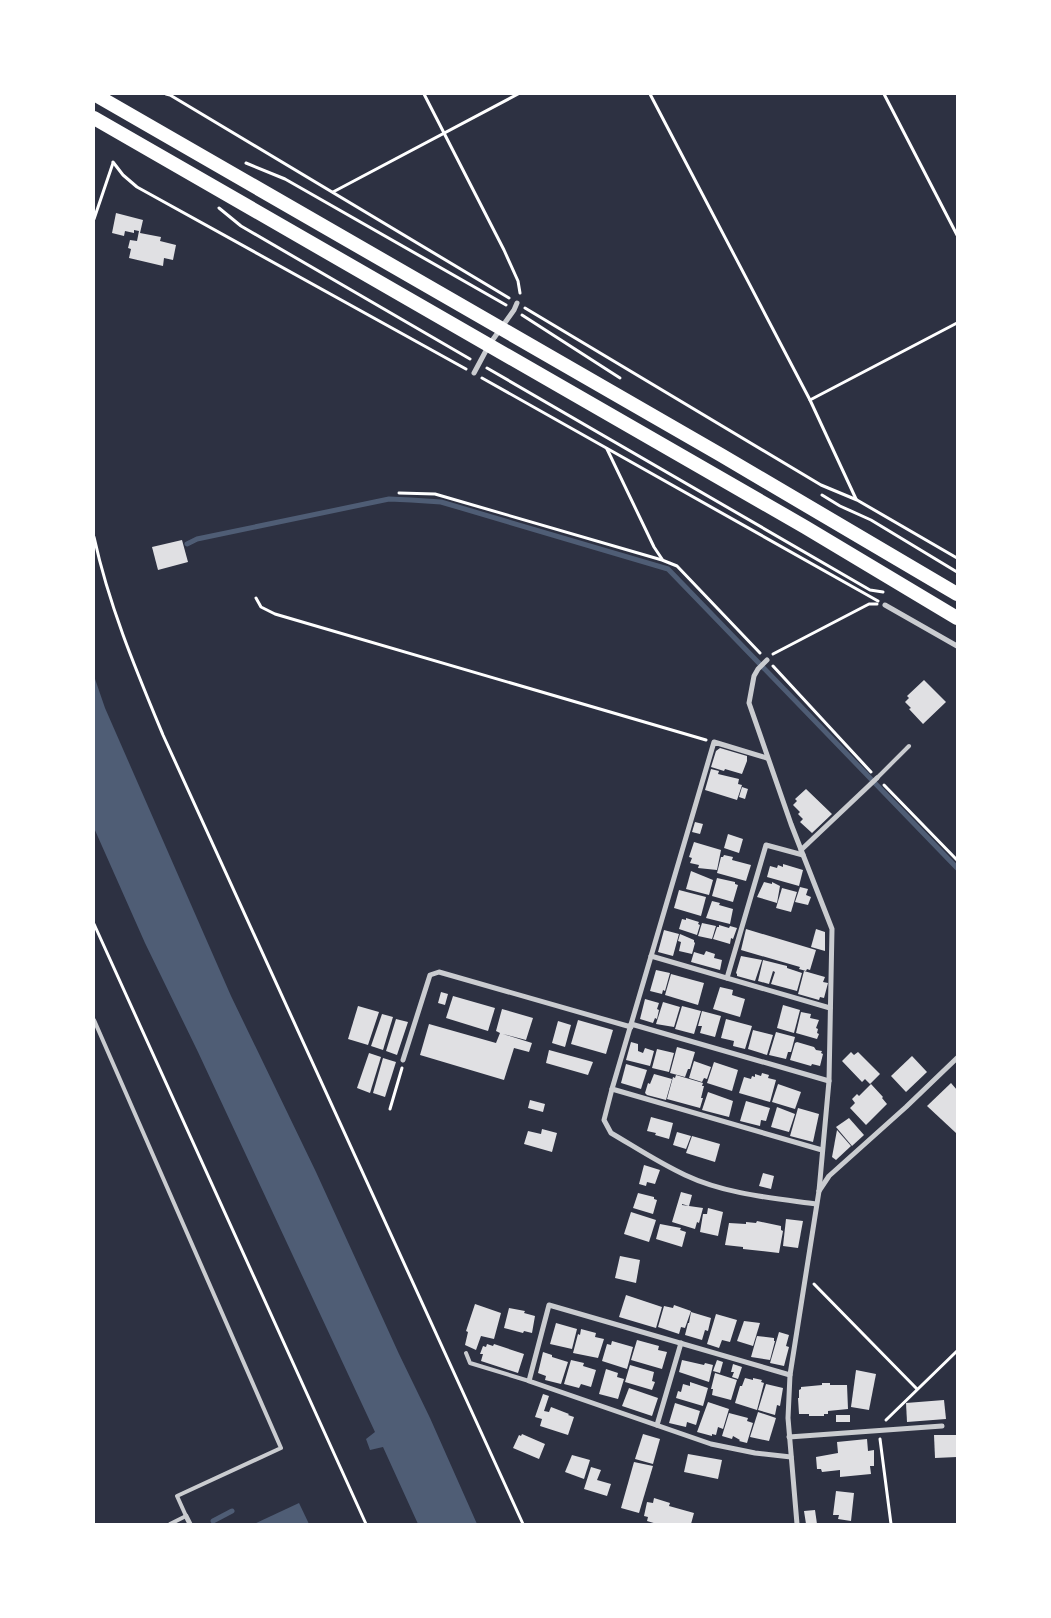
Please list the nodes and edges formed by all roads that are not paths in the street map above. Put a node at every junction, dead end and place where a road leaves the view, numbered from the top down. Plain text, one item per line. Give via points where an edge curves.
1 (94, 94) edge
2 (98, 120) edge
3 (519, 304) road end
4 (501, 328) junction
5 (489, 345) junction
6 (474, 373) road end
7 (957, 594) edge
8 (885, 605) road end
9 (957, 618) edge
10 (957, 646) edge
11 (767, 660) road end
12 (910, 746) dead end
13 (767, 758) junction
14 (877, 778) joint
15 (802, 852) junction
16 (651, 956) junction
17 (727, 978) junction
18 (830, 1008) junction
19 (94, 1020) edge
20 (631, 1025) junction
21 (957, 1058) edge
22 (403, 1060) road end
23 (828, 1081) junction
24 (612, 1089) junction
25 (822, 1150) junction
26 (819, 1191) junction
27 (816, 1204) junction
28 (682, 1343) junction
29 (466, 1353) dead end
30 (790, 1375) junction
31 (529, 1381) junction
32 (657, 1425) junction
33 (942, 1426) dead end
34 (789, 1437) junction
35 (791, 1457) junction
36 (186, 1516) junction
37 (170, 1524) edge
38 (190, 1524) edge
39 (797, 1524) edge

1 - 4 highway
2 - 5 highway
3 - 4 street
4 - 5 street
4 - 7 highway
5 - 6 street
5 - 9 highway
8 - 10 street
11 - 13 street via 758,669 749,703
12 - 14 lane
13 - 15 street
13 - 16 street via 714,742
14 - 15 street
15 - 17 street via 766,845
15 - 18 street via 832,929
16 - 17 street
16 - 20 street
17 - 18 street
18 - 23 street
19 - 36 lane via 281,1448 177,1496
20 - 22 street via 439,972 430,975
20 - 23 street
20 - 24 street
21 - 26 street via 829,1176
23 - 25 street
24 - 25 street
24 - 27 street via 604,1120 611,1133 684,1175 749,1195
25 - 26 street
26 - 27 street
27 - 30 street
28 - 30 street
28 - 31 street via 549,1305
28 - 32 street
29 - 31 lane via 470,1363
30 - 34 street
31 - 32 street
32 - 35 street via 711,1444 755,1454
33 - 34 street
34 - 35 street
35 - 39 street
36 - 37 lane
36 - 38 street

